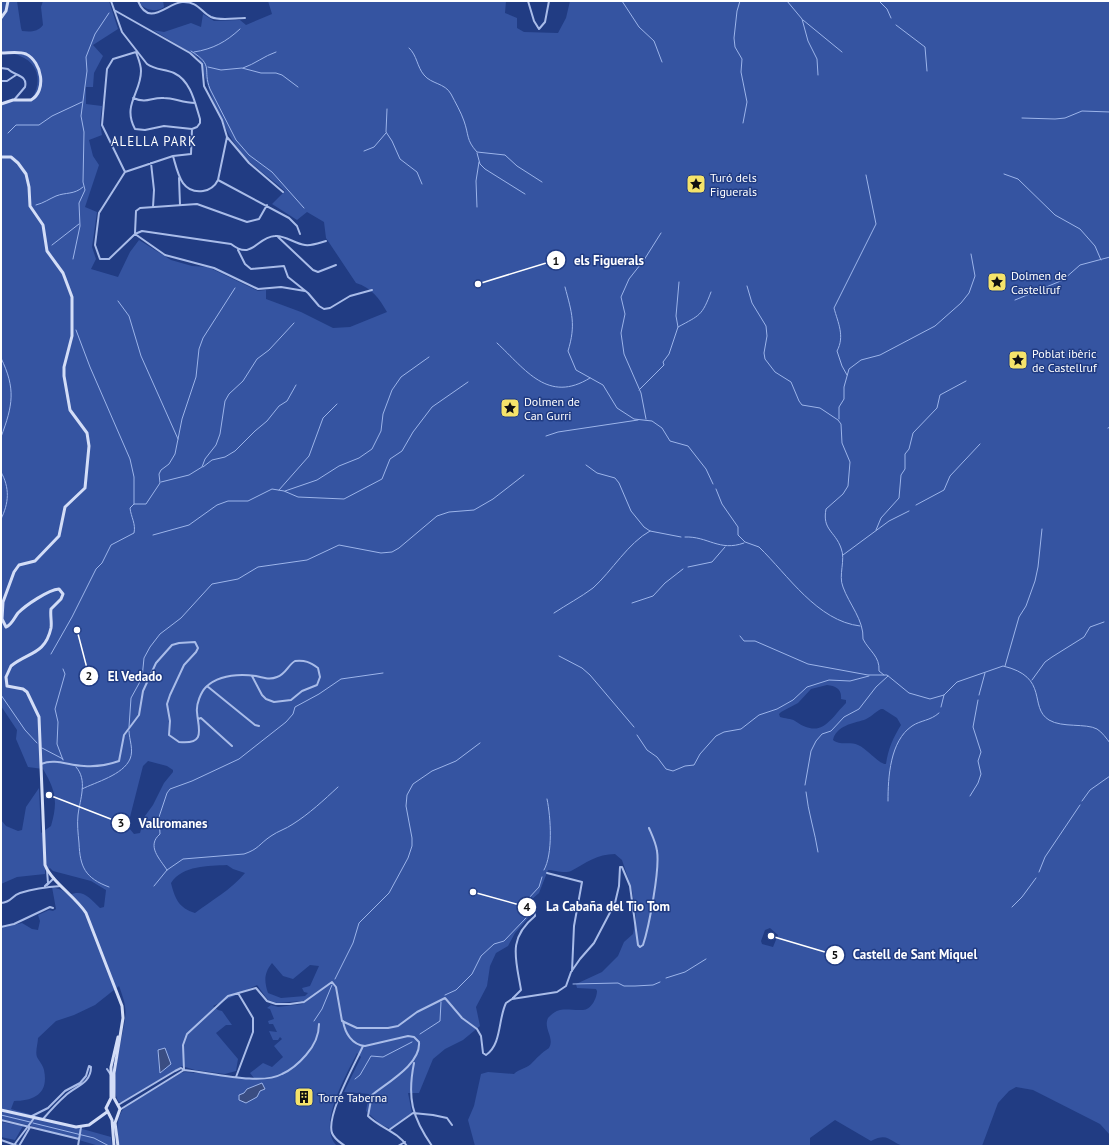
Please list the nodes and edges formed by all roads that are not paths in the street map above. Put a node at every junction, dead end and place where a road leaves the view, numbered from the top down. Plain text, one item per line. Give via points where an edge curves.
1 (8, 1) edge
2 (111, 1) edge
3 (138, 1) edge
4 (528, 1) edge
5 (549, 1) edge
6 (113, 9) junction
7 (1, 18) edge
8 (245, 18) dead end
9 (136, 52) junction
10 (1, 53) edge
11 (1, 68) edge
12 (17, 75) junction
13 (1, 81) edge
14 (133, 98) junction
15 (13, 100) junction
16 (195, 103) junction
17 (1, 104) edge
18 (192, 129) junction
19 (227, 137) junction
20 (173, 156) junction
21 (1, 157) edge
22 (151, 163) junction
23 (125, 172) junction
24 (180, 178) junction
25 (218, 180) junction
26 (283, 192) dead end
27 (180, 205) junction
28 (267, 205) junction
29 (153, 207) junction
30 (135, 234) junction
31 (300, 234) dead end
32 (276, 236) junction
33 (326, 241) dead end
34 (238, 250) junction
35 (336, 265) dead end
36 (372, 290) dead end
37 (305, 291) junction
38 (252, 676) junction
39 (207, 686) junction
40 (198, 718) junction
41 (259, 726) dead end
42 (232, 746) dead end
43 (40, 765) junction
44 (649, 828) dead end
45 (47, 870) junction
46 (547, 873) dead end
47 (54, 878) junction
48 (51, 881) junction
49 (46, 885) junction
50 (55, 886) junction
51 (62, 886) junction
52 (42, 888) junction
53 (529, 902) dead end
54 (1, 903) edge
55 (53, 908) dead end
56 (1, 926) edge
57 (572, 972) junction
58 (238, 993) junction
59 (512, 999) junction
60 (342, 1021) junction
61 (122, 1024) junction
62 (319, 1024) dead end
63 (363, 1046) junction
64 (414, 1061) junction
65 (112, 1064) junction
66 (107, 1069) junction
67 (184, 1070) junction
68 (112, 1072) junction
69 (236, 1077) junction
70 (110, 1103) junction
71 (117, 1104) junction
72 (1, 1110) edge
73 (120, 1110) junction
74 (107, 1112) junction
75 (39, 1113) junction
76 (413, 1113) junction
77 (47, 1114) junction
78 (110, 1115) junction
79 (117, 1115) junction
80 (33, 1117) junction
81 (41, 1119) junction
82 (1, 1120) edge
83 (50, 1121) junction
84 (452, 1125) dead end
85 (29, 1126) junction
86 (80, 1127) junction
87 (389, 1130) junction
88 (79, 1139) junction
89 (1, 1140) edge
90 (405, 1142) junction
91 (18, 1145) edge
92 (116, 1145) edge
93 (78, 1146) edge
94 (345, 1146) edge
95 (398, 1146) edge
96 (407, 1146) edge
97 (432, 1146) edge

1 - 7 main road
2 - 6 street
3 - 8 street via 140,7 147,12 159,13 183,2 195,5 211,17
4 - 5 street via 539,29 546,22
6 - 9 street via 120,29
6 - 19 street via 190,53 202,64 204,86 222,120
9 - 14 street via 141,72
9 - 16 street via 151,68 174,73 182,79 192,93
9 - 23 street via 113,59 107,69 102,125
10 - 15 main road via 18,52 27,55 40,76 39,91 34,98 28,101
11 - 12 street
12 - 13 street via 7,81
12 - 15 street via 24,79 25,88
14 - 16 street via 142,101 164,98
14 - 18 street via 130,115 135,129 164,126
15 - 17 main road
16 - 18 street via 200,123
18 - 20 street via 191,154
19 - 25 street
19 - 26 street via 249,163
20 - 22 street
20 - 24 street
21 - 43 main road via 11,157 24,172 29,187 30,206 43,225 47,251 62,270 70,291 73,305 72,336 64,376 70,410 87,433 89,446 85,488 65,507 59,536 35,561 19,565 15,569 3,602 2,622 8,626 22,610 49,592 59,589 63,594 51,609 51,628 42,648 15,662 6,676 8,687 28,692 38,712
22 - 23 street
22 - 29 street
23 - 30 street via 99,213 95,245 98,256 104,260 109,259
24 - 25 street via 187,189 197,191 214,186
24 - 27 street
25 - 28 street
27 - 28 street via 197,204 247,222 259,219
27 - 29 street
28 - 31 street via 290,218
29 - 30 street via 137,209
30 - 34 street via 142,231 231,244
30 - 37 street via 165,255 214,268 258,289 281,287
32 - 33 street via 303,245
32 - 34 street via 252,249
32 - 35 street via 313,270 318,272
34 - 37 street via 245,264 251,269 284,266 288,277
36 - 37 street via 350,296 326,309 319,306
38 - 38 street via 262,695 274,702 291,700 302,691 317,685 320,677 318,668 302,660 295,661 283,674 275,678
38 - 39 street via 232,676
39 - 40 street via 197,707
39 - 41 street
40 - 42 street
40 - 43 street via 200,733 194,740 179,742 169,735 167,704 184,665 198,648 195,642 178,643 172,645 156,663 144,691 139,715 124,735 119,761 84,766 50,761
43 - 45 main road via 43,857
44 - 57 street via 658,856 643,945 638,945 630,886 620,867 615,903 594,943
45 - 47 main road
45 - 49 street
46 - 57 street via 582,882 574,926
47 - 48 street
47 - 51 main road
48 - 49 street
48 - 50 street
49 - 52 street
50 - 51 street
50 - 52 street
51 - 61 main road via 82,906 91,922 121,1001
52 - 54 street via 19,894 10,902
53 - 59 street via 535,916 520,931 516,946 516,968 521,990
55 - 56 street via 50,907 14,924
57 - 59 street via 566,986 558,992
58 - 60 street via 256,988 267,1001 276,1004 304,1002 332,982 336,987
58 - 67 street via 228,996 219,1003 187,1034 183,1045
58 - 69 street via 253,1018 253,1032
59 - 60 street via 506,1003 497,1038 486,1055 483,1053 481,1036 477,1029 462,1018 445,998 417,1012 398,1026 357,1028
60 - 63 street via 350,1039
61 - 65 main road
61 - 68 main road
62 - 69 street via 313,1046 300,1062 282,1075 256,1079
63 - 64 street via 408,1036 414,1037 419,1042 419,1047
63 - 94 street via 335,1109 332,1132
64 - 76 street via 410,1093
64 - 87 street via 372,1095 369,1101 368,1116
65 - 66 street
65 - 68 main road
66 - 68 street
66 - 68 street
67 - 69 street
67 - 71 street via 181,1068 175,1071
67 - 73 street
68 - 70 main road
68 - 71 main road
70 - 71 main road
70 - 74 main road
71 - 73 main road
72 - 80 main road
73 - 79 main road
74 - 78 main road
74 - 86 main road via 88,1125
75 - 77 street via 52,1105 66,1090 80,1083 86,1076 89,1066 91,1067 91,1074 84,1084 66,1095
75 - 80 street
75 - 81 street
76 - 84 street via 447,1118
76 - 87 street
76 - 97 street
77 - 81 street
77 - 83 street
78 - 79 main road
78 - 92 main road
79 - 92 main road
80 - 81 main road
80 - 85 street
81 - 83 main road
82 - 85 street
83 - 86 main road
85 - 88 street
85 - 91 street via 25,1128
85 - 91 street via 30,1129
86 - 88 street
87 - 90 street
88 - 93 street
89 - 91 street
90 - 95 street
90 - 96 street

